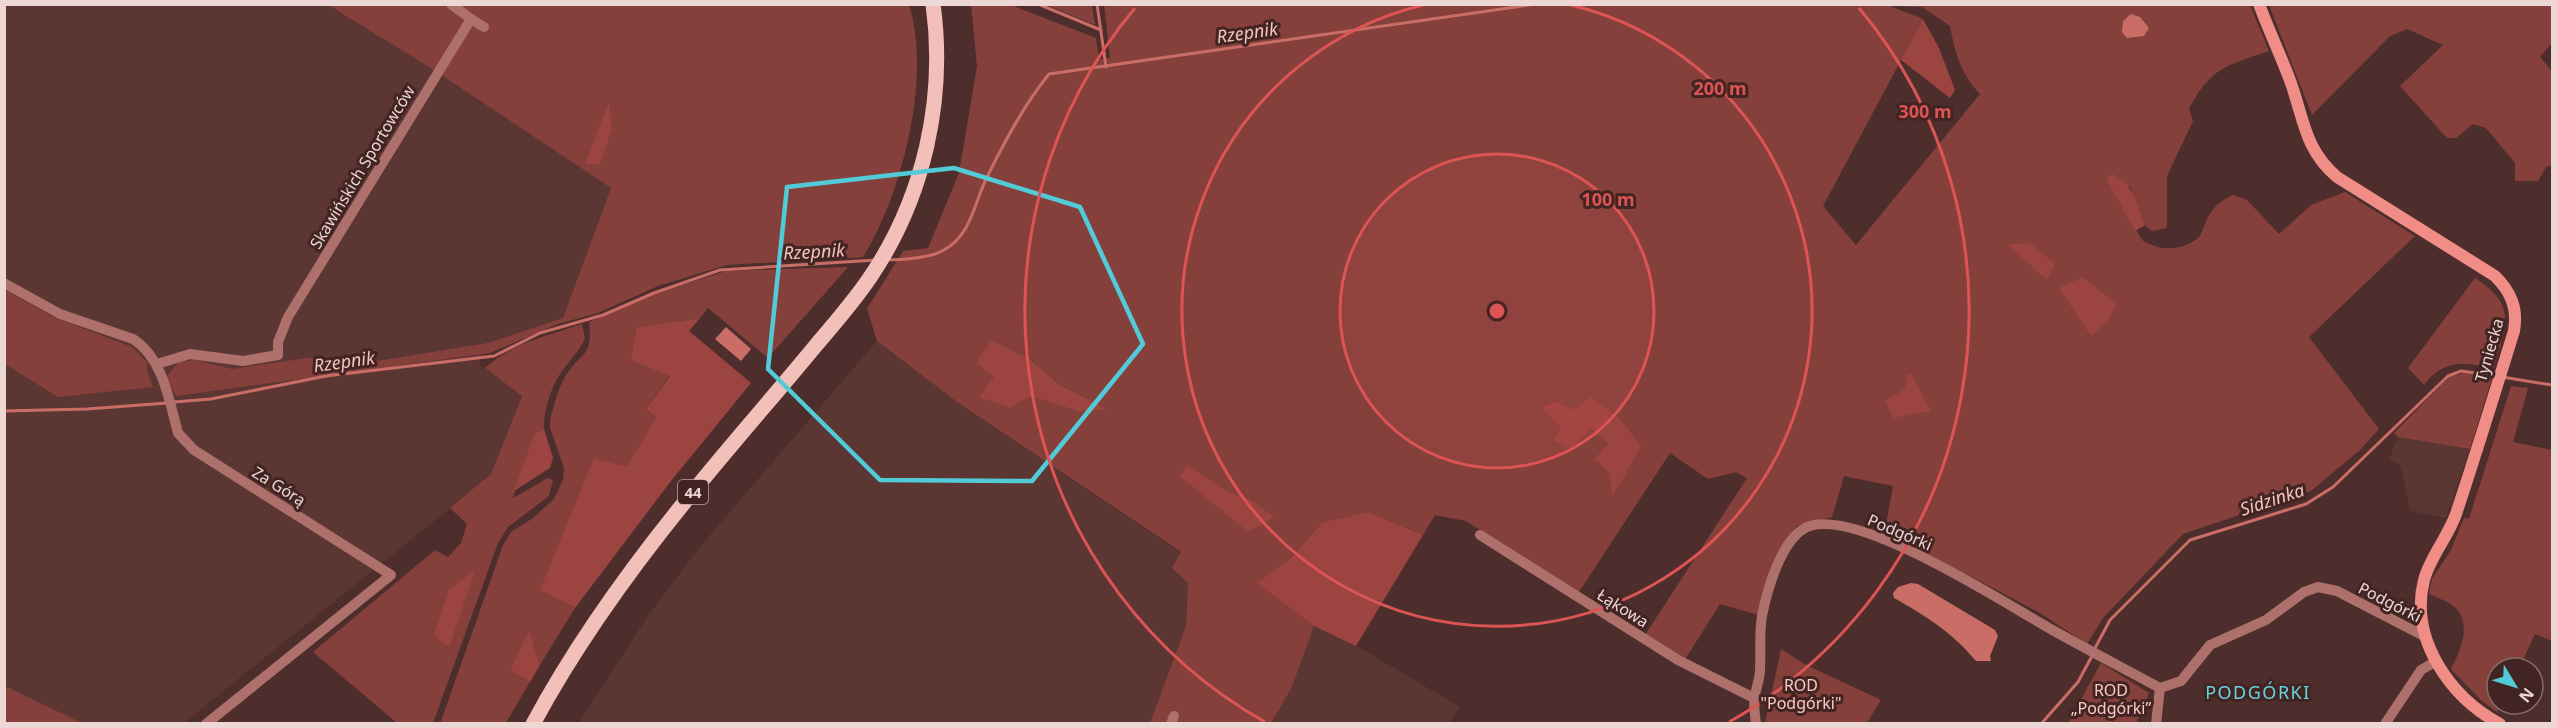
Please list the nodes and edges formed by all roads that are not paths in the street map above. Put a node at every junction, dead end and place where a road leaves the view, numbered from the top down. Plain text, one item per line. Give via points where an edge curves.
1 (451, 4) edge
2 (933, 4) edge
3 (2259, 4) edge
4 (471, 18) junction
5 (484, 27) dead end
6 (4, 283) edge
7 (157, 364) junction
8 (1480, 535) dead end
9 (2426, 637) junction
10 (2435, 662) junction
11 (2160, 688) junction
12 (1754, 698) junction
13 (219, 713) junction
14 (206, 723) edge
15 (226, 723) edge
16 (533, 723) edge
17 (1756, 723) edge
18 (2156, 723) edge
19 (2385, 723) edge
20 (2500, 723) edge

1 - 4 street
2 - 16 main road, 44 via 936,75 931,128 911,197 889,245 872,275 809,355 629,573
3 - 9 street, Tyniecka via 2319,160 2337,177 2494,276 2508,291 2515,308 2516,319 2455,516 2424,580 2422,609
4 - 5 street
4 - 7 street, Skawińskich Sportowców via 288,317 278,342 278,355 243,361 190,354
6 - 7 street, Za Górą via 60,314 133,339
7 - 13 street, Za Górą via 178,433 194,450 391,575
8 - 12 street, Łąkowa via 1678,660
9 - 10 street, Tyniecka
9 - 11 street, Podgórki via 2337,591 2318,586 2266,620 2210,645 2181,681
10 - 19 street via 2421,670
10 - 20 street, Tyniecka via 2455,688 2487,717
11 - 12 street, Podgórki via 1900,545 1837,526 1812,526 1798,534 1786,549 1767,595
11 - 18 street
12 - 17 street, Podgórki
13 - 14 street, Za Górą
13 - 15 street

